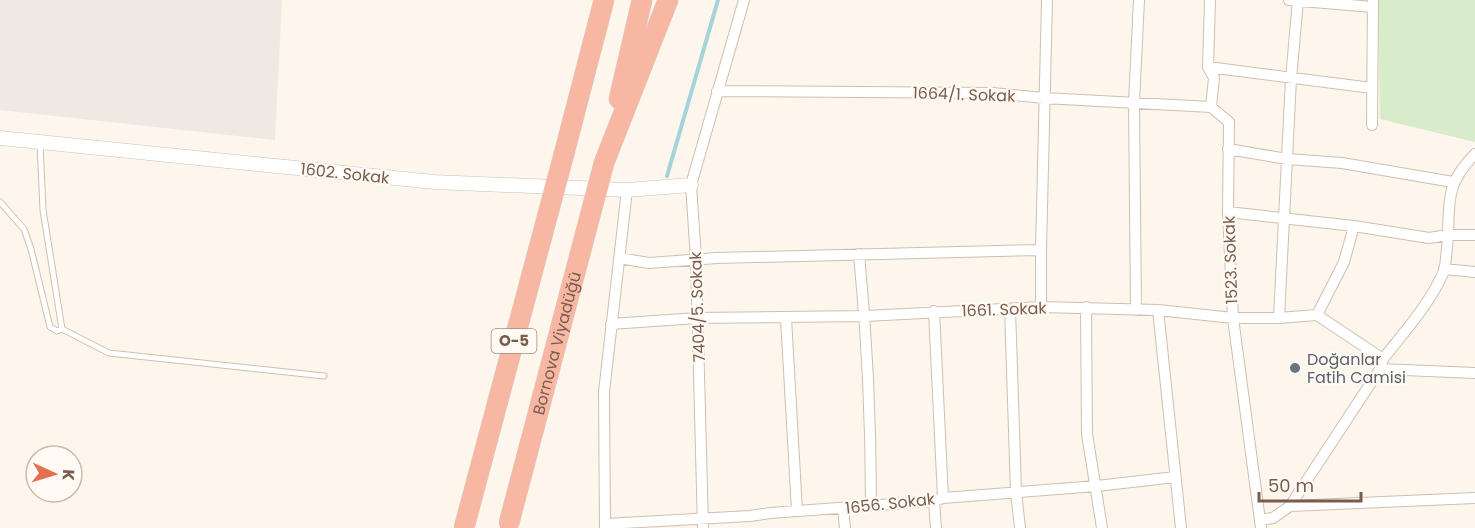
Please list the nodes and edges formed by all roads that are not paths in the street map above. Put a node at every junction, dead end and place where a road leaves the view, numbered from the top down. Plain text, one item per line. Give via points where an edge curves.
1 (604, 0) edge
2 (642, 0) edge
3 (668, 0) edge
4 (744, 0) edge
5 (1047, 0) edge
6 (1139, 0) edge
7 (1210, 0) edge
8 (1295, 0) edge
9 (1373, 3) edge
10 (1208, 67) junction
11 (1291, 79) junction
12 (1372, 88) junction
13 (717, 90) junction
14 (1044, 98) junction
15 (1134, 102) junction
16 (1211, 107) junction
17 (1372, 124) dead end
18 (0, 138) edge
19 (40, 141) junction
20 (1228, 149) junction
21 (1475, 154) edge
22 (1287, 159) junction
23 (604, 163) junction
24 (1461, 168) junction
25 (1475, 169) edge
26 (1453, 182) junction
27 (691, 185) junction
28 (627, 190) junction
29 (0, 202) edge
30 (1228, 212) junction
31 (1284, 218) junction
32 (1354, 226) junction
33 (1475, 235) edge
34 (1448, 236) junction
35 (1041, 250) junction
36 (860, 254) junction
37 (619, 258) junction
38 (696, 259) junction
39 (1444, 269) junction
40 (1475, 272) edge
41 (1041, 307) junction
42 (1086, 307) junction
43 (1010, 309) junction
44 (1136, 310) junction
45 (1158, 310) junction
46 (934, 311) junction
47 (1317, 315) junction
48 (865, 316) junction
49 (697, 318) junction
50 (786, 318) junction
51 (1233, 318) junction
52 (1279, 318) junction
53 (611, 324) junction
54 (62, 329) junction
55 (1381, 364) junction
56 (1475, 373) edge
57 (324, 376) dead end
58 (1175, 477) junction
59 (1097, 486) junction
60 (1016, 492) junction
61 (1475, 498) edge
62 (939, 500) junction
63 (871, 505) junction
64 (1290, 506) junction
65 (843, 508) junction
66 (797, 511) junction
67 (750, 516) junction
68 (703, 523) edge
69 (1260, 524) edge
70 (508, 526) edge
71 (605, 526) edge
72 (464, 528) edge
73 (750, 528) edge
74 (845, 528) edge
75 (936, 528) edge
76 (1020, 528) edge
77 (1102, 528) edge
78 (1181, 528) edge

1 - 72 highway, O-5, bridge
2 - 23 highway, O-5
3 - 23 highway
4 - 13 street, 7404/5. Sokak
5 - 14 street
6 - 15 street
7 - 10 street
8 - 9 street
8 - 11 street
9 - 12 street
10 - 11 street
10 - 16 street via 1214,78
11 - 12 street
11 - 22 street
12 - 17 street
13 - 14 street, 1664/1. Sokak via 993,93
13 - 27 street, 7404/5. Sokak
14 - 15 street, 1664/1. Sokak
14 - 35 street
15 - 16 street, 1664/1. Sokak
15 - 44 street
16 - 20 street, 1523. Sokak via 1229,122
18 - 19 street, 1602. Sokak
19 - 28 street, 1602. Sokak via 434,182
19 - 54 lane via 43,210
20 - 22 street
20 - 30 street, 1523. Sokak
21 - 24 street
22 - 26 street via 1342,163
22 - 31 street
23 - 70 highway, Bornova Viyadüğü / O-5, bridge
24 - 25 street
24 - 26 street
26 - 34 street
27 - 28 street, 1602. Sokak
27 - 38 street, 7404/5. Sokak
28 - 37 street
29 - 54 lane via 24,229 50,327
30 - 31 street
30 - 51 street, 1523. Sokak
31 - 32 street
31 - 52 street
32 - 34 street via 1429,238
32 - 47 street via 1344,262
33 - 34 street
34 - 39 street
35 - 36 street
35 - 41 street
36 - 38 street
36 - 48 street
37 - 38 street via 650,263
37 - 53 street
38 - 49 street, 7404/5. Sokak
39 - 40 street
39 - 55 street via 1425,304
41 - 42 street, 1661. Sokak
41 - 43 street, 1661. Sokak
42 - 44 street, 1661. Sokak
42 - 59 street via 1087,434
43 - 46 street, 1661. Sokak
43 - 60 street
44 - 45 street, 1661. Sokak
45 - 51 street, 1661. Sokak
45 - 58 street
46 - 48 street, 1661. Sokak
46 - 62 street
47 - 52 street, 1661. Sokak
47 - 55 street
48 - 50 street, 1661. Sokak
48 - 63 street
49 - 50 street, 1661. Sokak
49 - 53 street, 1661. Sokak
49 - 68 street, 7404/5. Sokak
50 - 66 street
51 - 52 street, 1661. Sokak
51 - 69 street, 1523. Sokak
53 - 71 street via 604,392
54 - 57 lane via 109,353
55 - 56 street
55 - 64 street
58 - 59 street, 1656. Sokak
58 - 78 street
59 - 60 street, 1656. Sokak
59 - 77 street
60 - 62 street, 1656. Sokak
60 - 76 street
61 - 64 street
62 - 63 street, 1656. Sokak
62 - 75 street
63 - 65 street, 1656. Sokak
64 - 69 street
65 - 66 street, 1656. Sokak
65 - 74 street
66 - 67 street, 1656. Sokak
67 - 68 street, 1656. Sokak
67 - 73 street
68 - 71 street, 1656. Sokak

